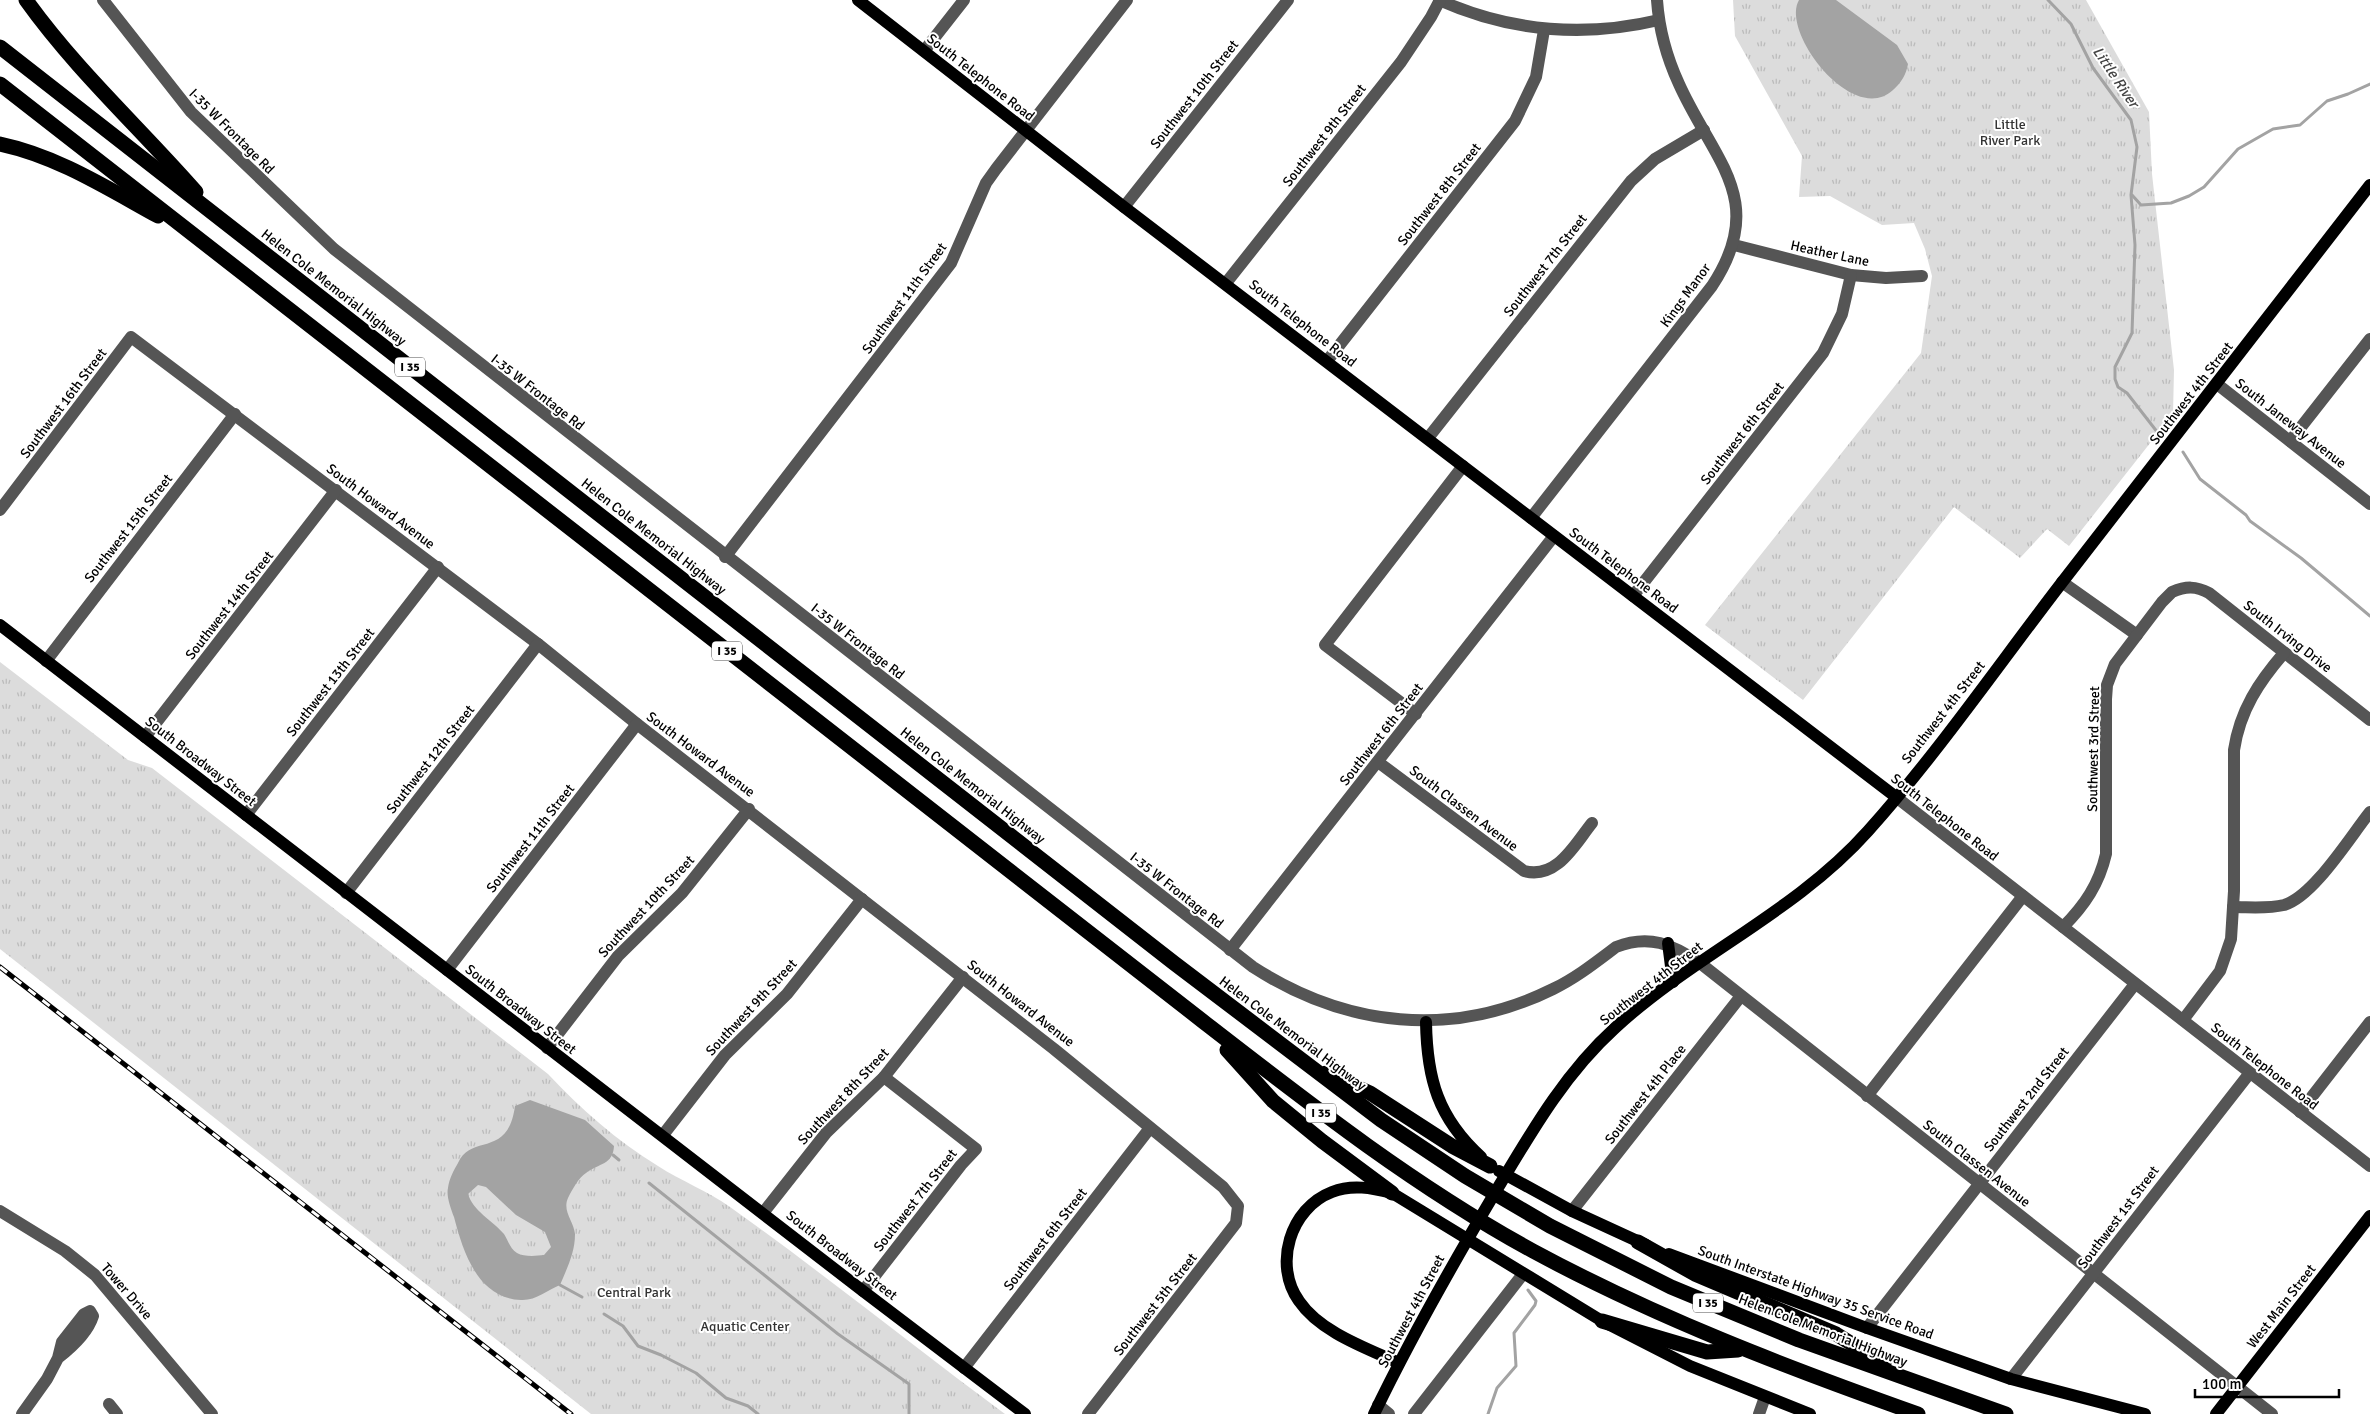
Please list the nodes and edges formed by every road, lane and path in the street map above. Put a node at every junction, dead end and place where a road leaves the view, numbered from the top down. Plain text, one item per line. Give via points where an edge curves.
1 (26, 0) edge
2 (103, 0) edge
3 (858, 0) edge
4 (964, 0) edge
5 (1127, 0) edge
6 (1288, 0) edge
7 (1439, 0) edge
8 (1657, 0) edge
9 (1659, 20) junction
10 (1544, 30) junction
11 (0, 47) edge
12 (924, 51) junction
13 (0, 84) edge
14 (1704, 130) junction
15 (1025, 131) junction
16 (0, 144) edge
17 (2370, 186) edge
18 (1124, 207) junction
19 (221, 219) junction
20 (196, 237) junction
21 (1734, 245) junction
22 (1850, 275) junction
23 (1922, 276) dead end
24 (1226, 283) junction
25 (131, 337) joint
26 (2370, 339) edge
27 (1327, 361) junction
28 (2217, 384) junction
29 (235, 414) junction
30 (1428, 438) junction
31 (2290, 441) junction
32 (1463, 466) junction
33 (336, 490) junction
34 (2370, 504) edge
35 (0, 510) edge
36 (1531, 518) junction
37 (1554, 536) junction
38 (725, 557) junction
39 (438, 567) junction
40 (2062, 582) junction
41 (2184, 588) joint
42 (1633, 596) junction
43 (0, 625) edge
44 (2137, 635) junction
45 (538, 644) junction
46 (2284, 653) junction
47 (46, 660) junction
48 (1416, 714) junction
49 (2370, 720) edge
50 (637, 724) junction
51 (145, 738) junction
52 (1378, 762) junction
53 (1896, 797) junction
54 (749, 810) junction
55 (2370, 812) edge
56 (246, 815) junction
57 (1592, 822) dead end
58 (346, 893) junction
59 (2023, 896) junction
60 (862, 899) junction
61 (2233, 907) junction
62 (2063, 927) junction
63 (1668, 944) junction
64 (1230, 950) junction
65 (1700, 962) junction
66 (447, 970) junction
67 (963, 976) junction
68 (1673, 982) junction
69 (2135, 984) junction
70 (1741, 996) junction
71 (1200, 1019) junction
72 (2183, 1020) junction
73 (1426, 1022) junction
74 (2370, 1022) edge
75 (547, 1048) junction
76 (1303, 1062) junction
77 (2250, 1074) junction
78 (884, 1077) junction
79 (1867, 1096) junction
80 (2300, 1112) junction
81 (1150, 1128) junction
82 (663, 1135) junction
83 (1490, 1166) junction
84 (2370, 1166) edge
85 (1978, 1184) junction
86 (1392, 1193) junction
87 (1239, 1210) joint
88 (0, 1211) edge
89 (1572, 1211) junction
90 (763, 1213) junction
91 (2370, 1216) edge
92 (1638, 1242) junction
93 (1523, 1274) junction
94 (2094, 1274) junction
95 (863, 1291) junction
96 (1602, 1321) junction
97 (1867, 1328) junction
98 (1743, 1350) junction
99 (58, 1358) dead end
100 (1399, 1363) junction
101 (964, 1368) junction
102 (2011, 1378) junction
103 (1908, 1380) junction
104 (2237, 1387) junction
105 (1765, 1397) junction
106 (1376, 1410) edge
107 (22, 1414) edge
108 (212, 1414) edge
109 (1025, 1414) edge
110 (1088, 1414) edge
111 (1389, 1414) edge
112 (1414, 1414) edge
113 (1759, 1414) edge
114 (1810, 1414) edge
115 (1918, 1414) edge
116 (2006, 1414) edge
117 (2145, 1414) edge
118 (2216, 1414) edge
119 (2272, 1414) edge

1 - 19 highway via 80,68 150,139
2 - 38 street, I-35 W Frontage Rd via 191,112 334,249
3 - 12 main road, South Telephone Road
4 - 12 street
5 - 15 street, Southwest 11th Street
6 - 18 street, Southwest 10th Street
7 - 10 street via 1493,20
7 - 24 street, Southwest 9th Street via 1432,17 1401,62
8 - 9 street, Kings Manor
9 - 10 street via 1602,30
9 - 14 street, Kings Manor via 1679,85
10 - 27 street, Southwest 8th Street via 1536,77 1515,121
11 - 19 highway, Helen Cole Memorial Highway / I 35
12 - 15 main road, South Telephone Road
13 - 20 highway, I 35
14 - 21 street, Kings Manor via 1733,190 1737,215
14 - 30 street, Southwest 7th Street via 1655,159 1631,181
15 - 18 main road, South Telephone Road
15 - 38 street, Southwest 11th Street via 986,183 951,263
16 - 20 highway via 64,165
17 - 28 main road, Southwest 4th Street
18 - 24 main road, South Telephone Road
19 - 76 highway, Helen Cole Memorial Highway / I 35
20 - 71 highway, I 35
21 - 22 street, Heather Lane
21 - 36 street, Kings Manor via 1712,286
22 - 23 street, Heather Lane
22 - 42 street, Southwest 6th Street via 1842,314 1823,353
24 - 27 main road, South Telephone Road
25 - 29 street, South Howard Avenue
25 - 35 street, Southwest 16th Street
26 - 31 street
27 - 30 main road, South Telephone Road
28 - 31 street, South Janeway Avenue
28 - 40 main road, Southwest 4th Street
29 - 33 street, South Howard Avenue
29 - 47 street, Southwest 15th Street
30 - 32 main road, South Telephone Road
31 - 34 street, South Janeway Avenue
32 - 36 main road, South Telephone Road
32 - 48 street via 1325,645
33 - 39 street, South Howard Avenue
33 - 51 street, Southwest 14th Street
36 - 37 main road, South Telephone Road
37 - 42 main road, South Telephone Road
37 - 48 street, Southwest 6th Street
38 - 64 street, I-35 W Frontage Rd
39 - 45 street, South Howard Avenue
39 - 56 street, Southwest 13th Street
40 - 44 street
40 - 53 main road, Southwest 4th Street
41 - 44 street, Southwest 3rd Street via 2168,596
41 - 46 street, South Irving Drive via 2194,587 2209,594
42 - 53 main road, South Telephone Road
43 - 47 main road, South Broadway Street
44 - 62 street, Southwest 3rd Street via 2115,664 2107,685 2107,840 2103,867 2090,895
45 - 50 street, South Howard Avenue
45 - 58 street, Southwest 12th Street
46 - 49 street, South Irving Drive
46 - 61 street via 2253,693 2237,732 2234,750
47 - 51 main road, South Broadway Street
48 - 52 street, Southwest 6th Street
50 - 54 street, South Howard Avenue
50 - 66 street, Southwest 11th Street
51 - 56 main road, South Broadway Street
52 - 57 street, South Classen Avenue via 1517,868 1544,872 1562,860
52 - 64 street, Southwest 6th Street
53 - 59 street, South Telephone Road
53 - 65 main road, Southwest 4th Street via 1848,852 1812,884
54 - 60 street, South Howard Avenue
54 - 75 street, Southwest 10th Street via 682,894 618,956
55 - 61 street via 2314,883 2297,899 2268,907
56 - 58 main road, South Broadway Street
58 - 66 main road, South Broadway Street
59 - 62 street, South Telephone Road
59 - 79 street
60 - 67 street, South Howard Avenue
60 - 82 street, Southwest 9th Street via 787,994 725,1055
61 - 72 street via 2231,939 2225,961
62 - 69 street, South Telephone Road
63 - 65 street, I-35 W Frontage Rd
63 - 68 main road
63 - 73 street, I-35 W Frontage Rd via 1648,940 1627,943 1554,989 1532,999 1478,1014
64 - 73 street, I-35 W Frontage Rd via 1271,979 1329,1006 1383,1019
65 - 68 main road, Southwest 4th Street
65 - 70 street, South Classen Avenue
66 - 75 main road, South Broadway Street
67 - 78 street, Southwest 8th Street
67 - 81 street, South Howard Avenue
68 - 100 main road, Southwest 4th Street via 1617,1026 1586,1058 1543,1112 1454,1262
69 - 72 street, South Telephone Road
69 - 85 street, Southwest 2nd Street
70 - 79 street, South Classen Avenue
70 - 89 street, Southwest 4th Place
71 - 86 highway via 1273,1101
71 - 98 highway, I 35 via 1324,1115 1448,1200 1568,1269 1659,1314
72 - 77 street, South Telephone Road
73 - 83 main road, South Interstate Highway 35 Service Road via 1429,1066 1440,1104 1457,1133
74 - 80 street
75 - 82 main road, South Broadway Street
76 - 83 highway via 1370,1093 1452,1146
76 - 103 highway, Helen Cole Memorial Highway / I 35 via 1365,1109 1464,1176 1583,1245 1670,1288 1768,1329
77 - 80 street, South Telephone Road
77 - 94 street, Southwest 1st Street
78 - 90 street, Southwest 8th Street via 826,1133
78 - 95 street, Southwest 7th Street via 976,1149
79 - 85 street, South Classen Avenue
80 - 84 street, South Telephone Road
81 - 87 street, South Howard Avenue via 1231,1194
81 - 101 street, Southwest 6th Street
82 - 90 main road, South Broadway Street
83 - 89 main road, South Interstate Highway 35 Service Road
85 - 94 street, South Classen Avenue
85 - 97 street, Southwest 2nd Street
86 - 93 main road
86 - 100 main road via 1353,1187 1334,1191 1318,1200 1303,1214 1291,1234 1286,1267 1298,1300 1316,1319
87 - 110 street, Southwest 5th Street via 1232,1229
88 - 108 street, Tower Drive via 65,1251 95,1275
89 - 92 main road, South Interstate Highway 35 Service Road
90 - 95 main road, South Broadway Street
91 - 104 main road, West Main Street
92 - 97 main road, South Interstate Highway 35 Service Road
92 - 103 highway via 1695,1274 1836,1334
93 - 96 main road
93 - 112 street
94 - 102 street, Southwest 1st Street
94 - 104 street, South Classen Avenue
95 - 101 main road, South Broadway Street
96 - 98 highway via 1707,1352
96 - 105 main road via 1690,1366
97 - 102 main road, South Interstate Highway 35 Service Road
98 - 115 highway, I 35
99 - 107 street
100 - 106 main road, Southwest 4th Street
101 - 109 main road, South Broadway Street
102 - 117 main road, South Interstate Highway 35 Service Road
103 - 116 highway, Helen Cole Memorial Highway / I 35
104 - 118 main road, West Main Street
104 - 119 street, South Classen Avenue
105 - 113 street
105 - 114 main road
106 - 111 street

